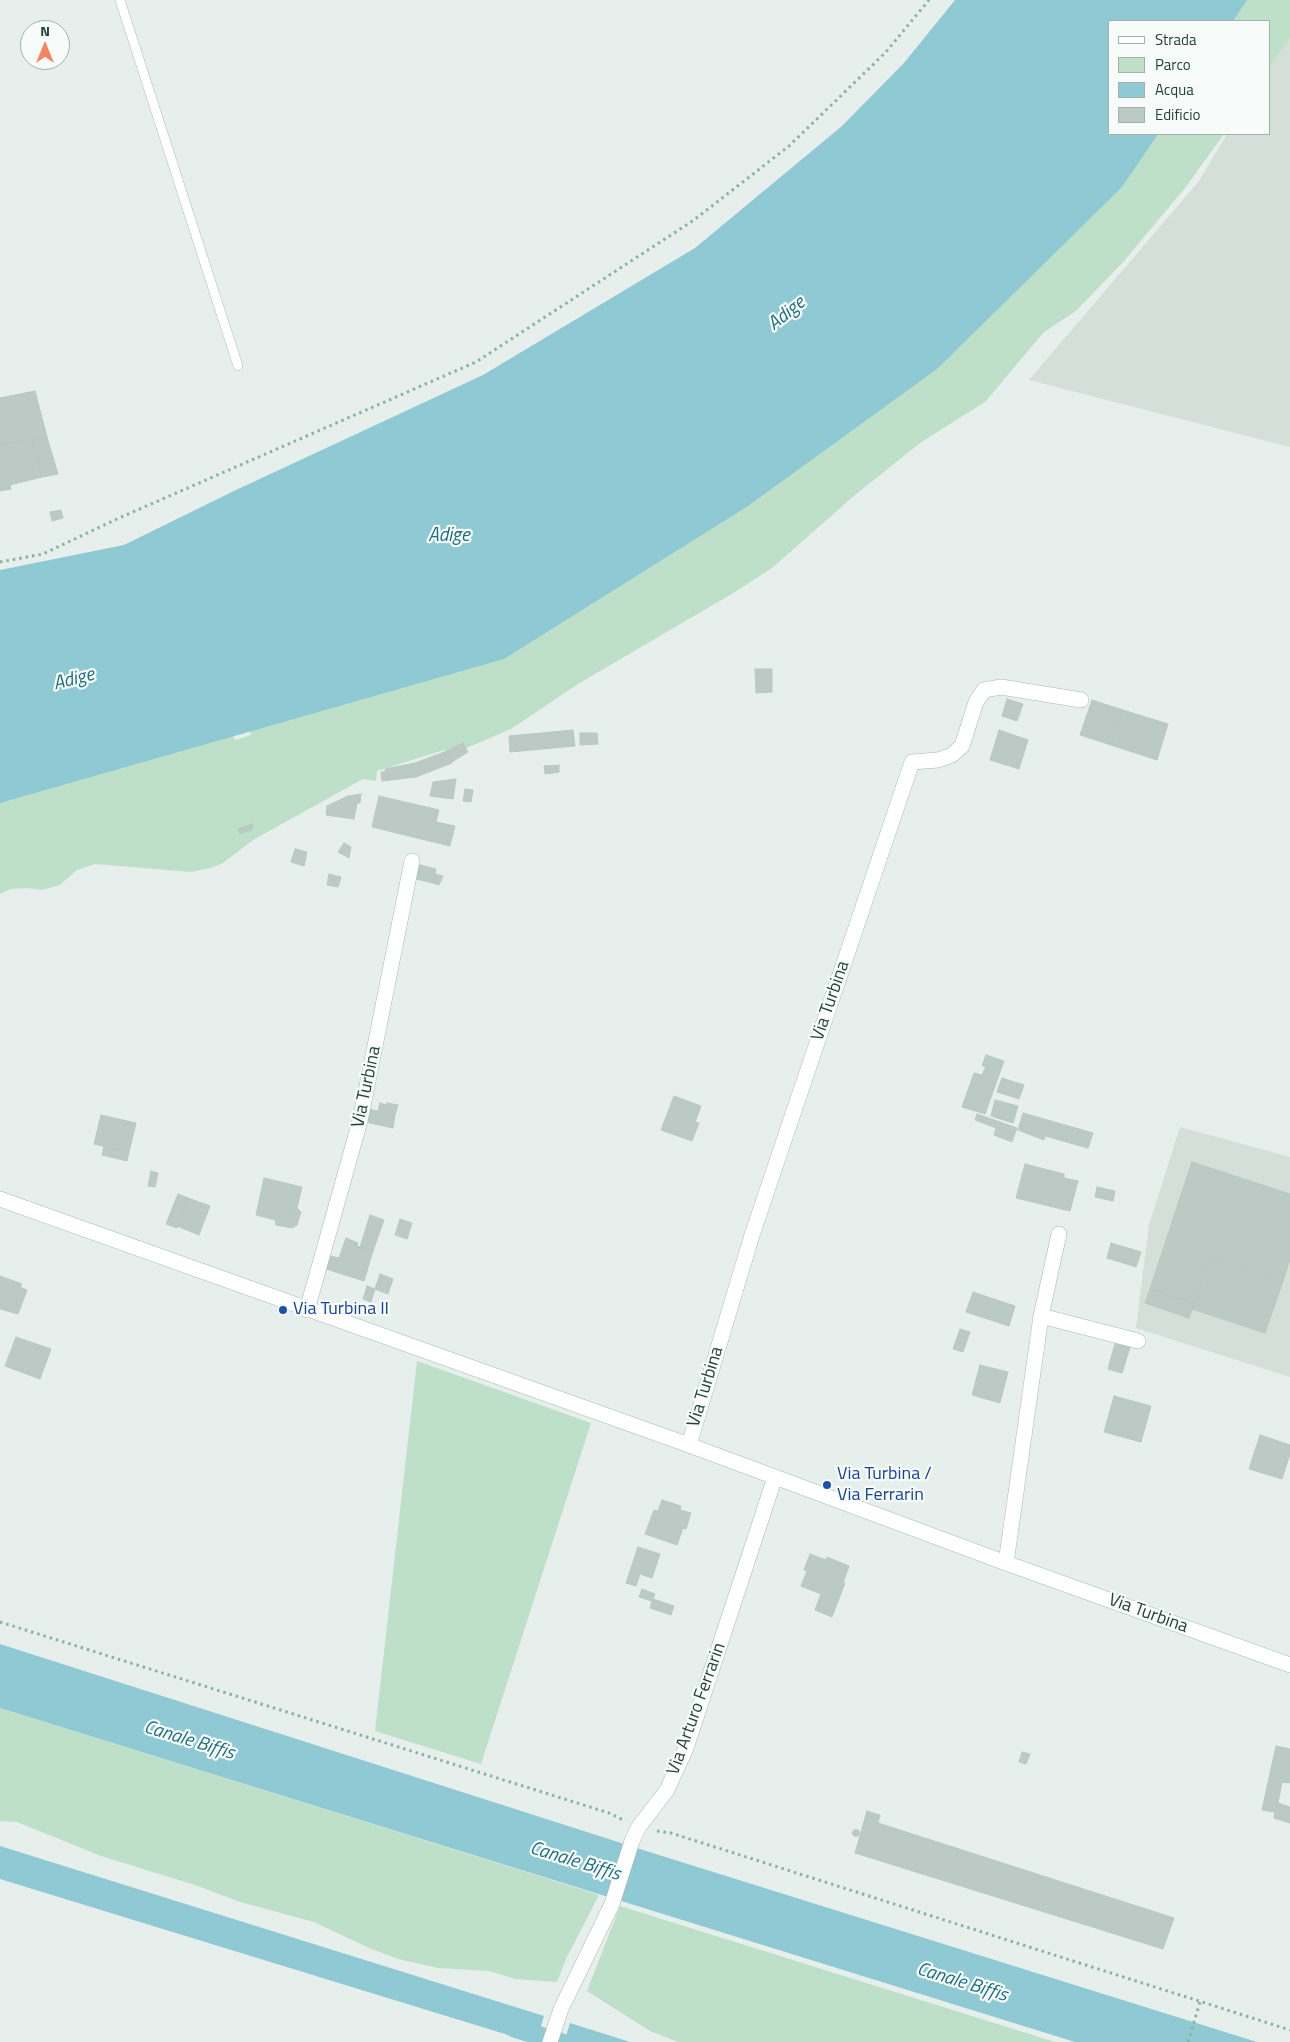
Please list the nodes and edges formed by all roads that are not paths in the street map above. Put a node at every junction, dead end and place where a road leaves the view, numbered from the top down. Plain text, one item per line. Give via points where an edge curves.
1 (120, 0) edge
2 (238, 366) dead end
3 (1081, 700) dead end
4 (412, 861) dead end
5 (0, 1199) edge
6 (1059, 1234) dead end
7 (307, 1310) junction
8 (1041, 1316) junction
9 (1138, 1341) dead end
10 (689, 1445) junction
11 (775, 1477) junction
12 (1006, 1563) junction
13 (1290, 1665) edge
14 (550, 2042) edge

1 - 2 lane
3 - 10 street, Via Turbina via 1001,687 984,690 976,702 962,746 952,755 938,760 912,762 752,1235
4 - 7 street, Via Turbina via 360,1121
5 - 7 street, Via Turbina
6 - 8 street
7 - 10 street, Via Turbina
8 - 9 street
8 - 12 street
10 - 11 street, Via Turbina
11 - 12 street, Via Turbina
11 - 14 street, Via Arturo Ferrarin via 686,1748 667,1790 638,1828 612,1904 561,2008
12 - 13 street, Via Turbina

